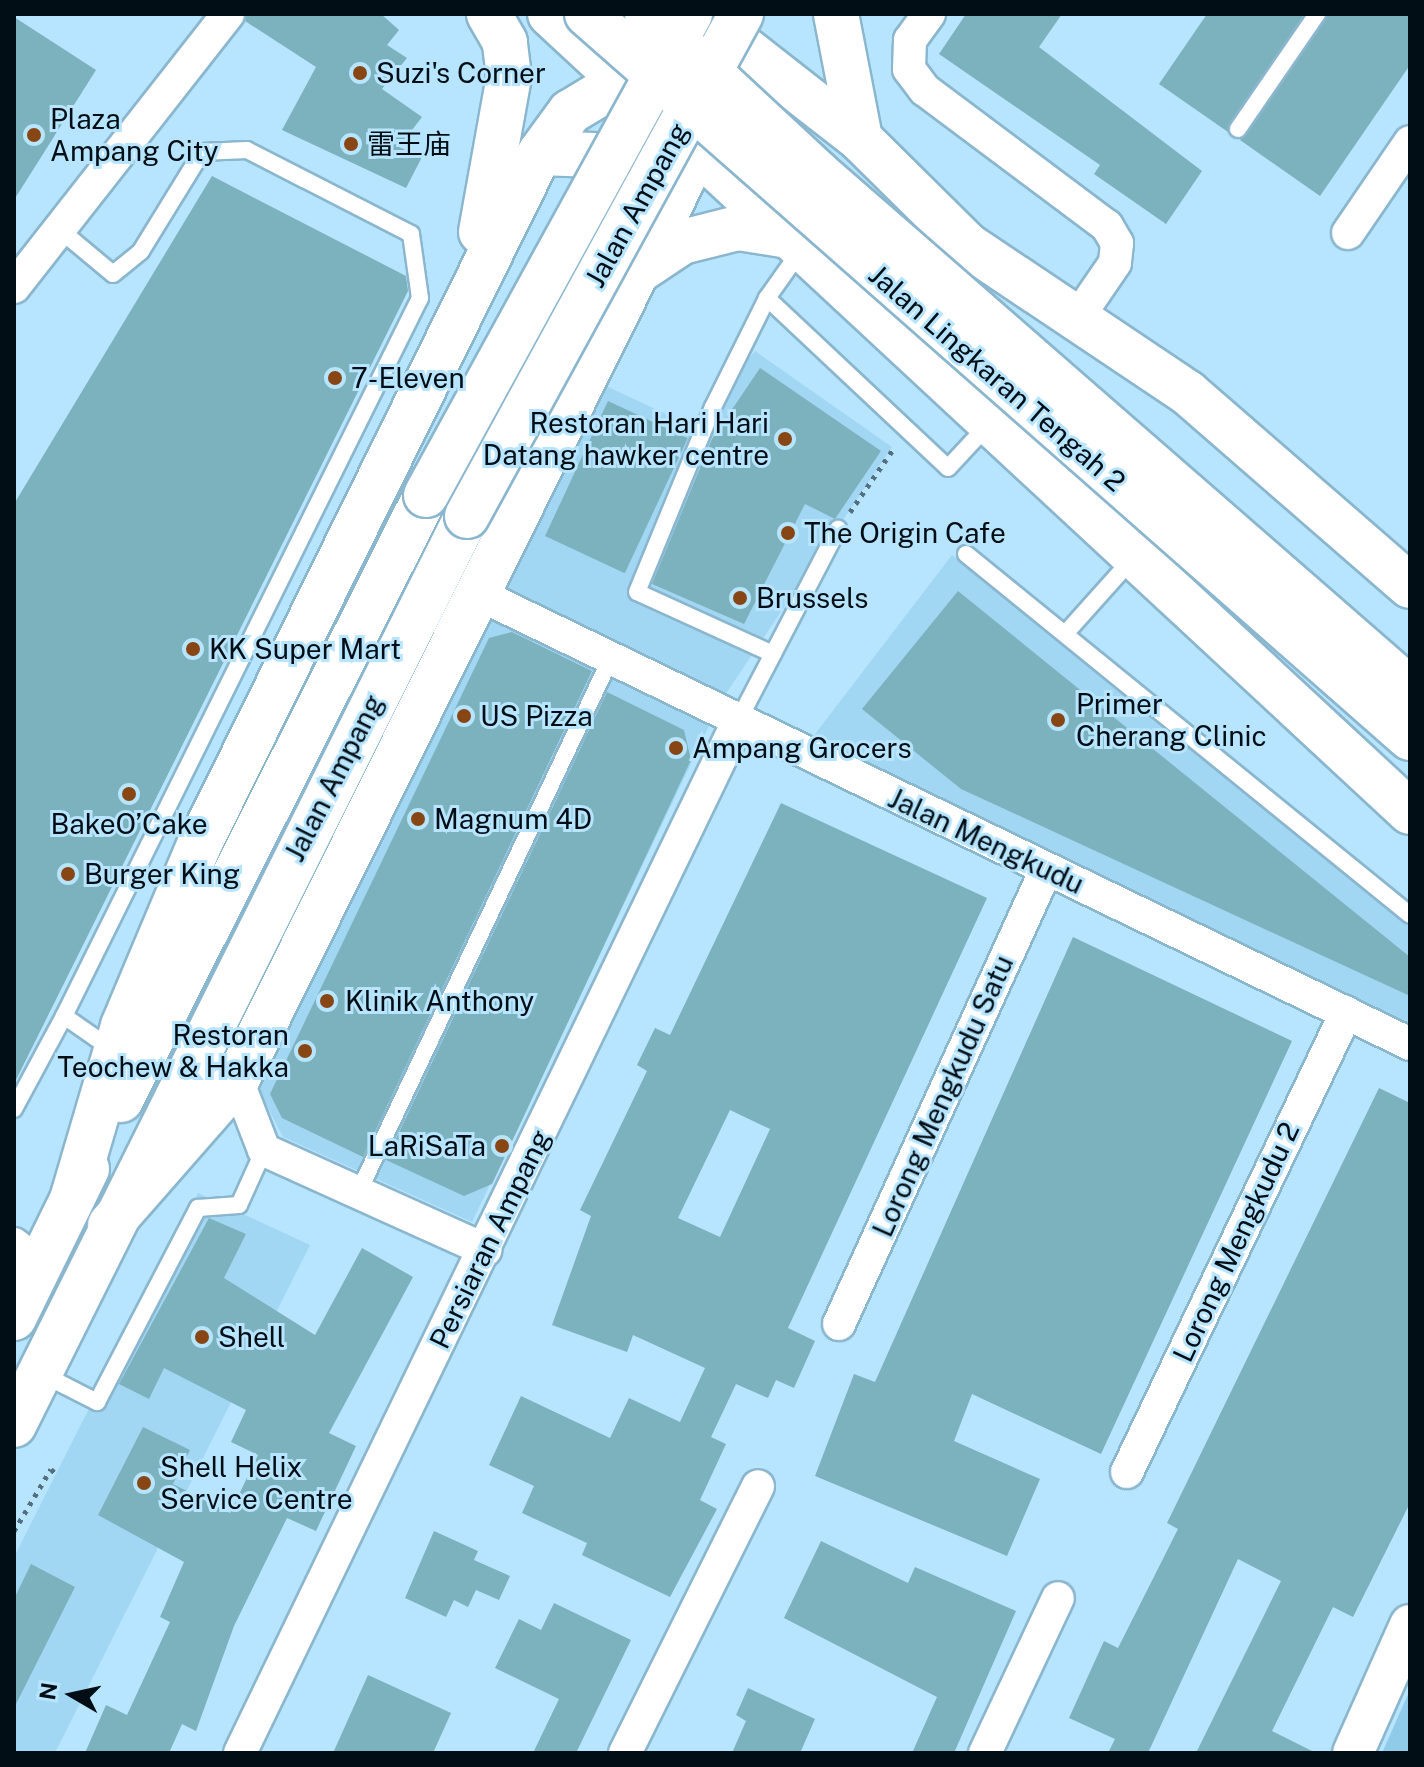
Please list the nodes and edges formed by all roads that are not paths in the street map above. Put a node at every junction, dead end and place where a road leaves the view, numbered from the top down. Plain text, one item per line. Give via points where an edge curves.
1 (227, 14) edge
2 (489, 14) edge
3 (647, 14) edge
4 (836, 14) edge
5 (929, 14) edge
6 (1317, 14) edge
7 (571, 22) edge
8 (699, 33) edge
9 (630, 85) junction
10 (848, 129) junction
11 (1238, 129) dead end
12 (1410, 142) edge
13 (703, 151) junction
14 (540, 153) junction
15 (661, 224) junction
16 (59, 229) junction
17 (790, 231) junction
18 (1348, 233) dead end
19 (637, 272) junction
20 (14, 287) edge
21 (467, 297) junction
22 (767, 298) junction
23 (1078, 317) junction
24 (992, 421) junction
25 (838, 529) road end
26 (966, 554) dead end
27 (1135, 556) junction
28 (1410, 586) edge
29 (476, 593) junction
30 (1065, 634) junction
31 (773, 654) junction
32 (610, 660) junction
33 (1410, 689) edge
34 (737, 724) junction
35 (1410, 738) edge
36 (1410, 812) edge
37 (1046, 869) junction
38 (1410, 915) edge
39 (1346, 1013) junction
40 (64, 1016) junction
41 (1410, 1044) edge
42 (114, 1051) junction
43 (237, 1080) junction
44 (14, 1109) edge
45 (264, 1150) junction
46 (358, 1193) junction
47 (73, 1196) junction
48 (110, 1225) junction
49 (485, 1250) junction
50 (27, 1254) edge
51 (14, 1318) edge
52 (839, 1324) dead end
53 (39, 1372) junction
54 (14, 1425) edge
55 (1127, 1472) dead end
56 (758, 1486) dead end
57 (1058, 1598) dead end
58 (1410, 1625) edge
59 (240, 1753) edge
60 (625, 1753) edge
61 (985, 1753) edge
62 (1353, 1753) edge

1 - 16 street
2 - 21 main road via 505,42 507,112
3 - 33 main road, Jalan Lingkaran Tengah 2, bridge via 818,173
4 - 10 main road
5 - 23 street via 910,40 909,69 925,90 1107,226 1117,243 1115,263
6 - 11 lane
7 - 8 main road via 621,54
7 - 9 main road
7 - 35 main road, Jalan Lingkaran Tengah 2, bridge
8 - 9 main road
8 - 10 main road via 758,62
8 - 13 main road
8 - 47 main road, Jalan Ampang, bridge via 426,495
8 - 48 main road, Jalan Ampang, bridge via 467,516
9 - 13 main road
9 - 14 main road via 570,112
10 - 17 main road via 792,122 773,140 761,176
10 - 23 main road via 967,245
12 - 18 street
13 - 15 main road
13 - 17 main road
14 - 15 main road via 595,155 623,168 648,191
14 - 21 main road
15 - 19 main road
16 - 20 street
16 - 40 lane via 113,274 141,251 202,152 247,150 411,234 420,298
17 - 19 main road via 738,228 682,242
17 - 22 lane
17 - 24 main road
19 - 29 main road
21 - 42 main road via 200,843
22 - 24 lane via 948,468
22 - 31 lane via 637,592
23 - 28 main road via 1188,393
24 - 27 main road
25 - 31 lane
26 - 30 lane
27 - 30 lane
27 - 36 main road
29 - 32 street, Jalan Mengkudu
29 - 43 main road
30 - 38 lane
31 - 34 lane
32 - 34 street, Jalan Mengkudu
32 - 46 lane
34 - 37 street, Jalan Mengkudu
34 - 49 street, Persiaran Ampang
37 - 39 street, Jalan Mengkudu
37 - 52 street, Lorong Mengkudu Satu
39 - 41 street, Jalan Mengkudu
39 - 55 street, Lorong Mengkudu 2
40 - 42 lane
40 - 44 lane
42 - 47 main road
43 - 45 street
43 - 48 main road
45 - 46 street
45 - 53 lane via 239,1205 198,1208 97,1402
46 - 49 street
47 - 50 main road, Jalan Ampang
48 - 53 main road, Jalan Ampang
49 - 59 street, Persiaran Ampang
50 - 51 main road, Jalan Ampang
53 - 54 main road, Jalan Ampang
56 - 60 street
57 - 61 street
58 - 62 street

